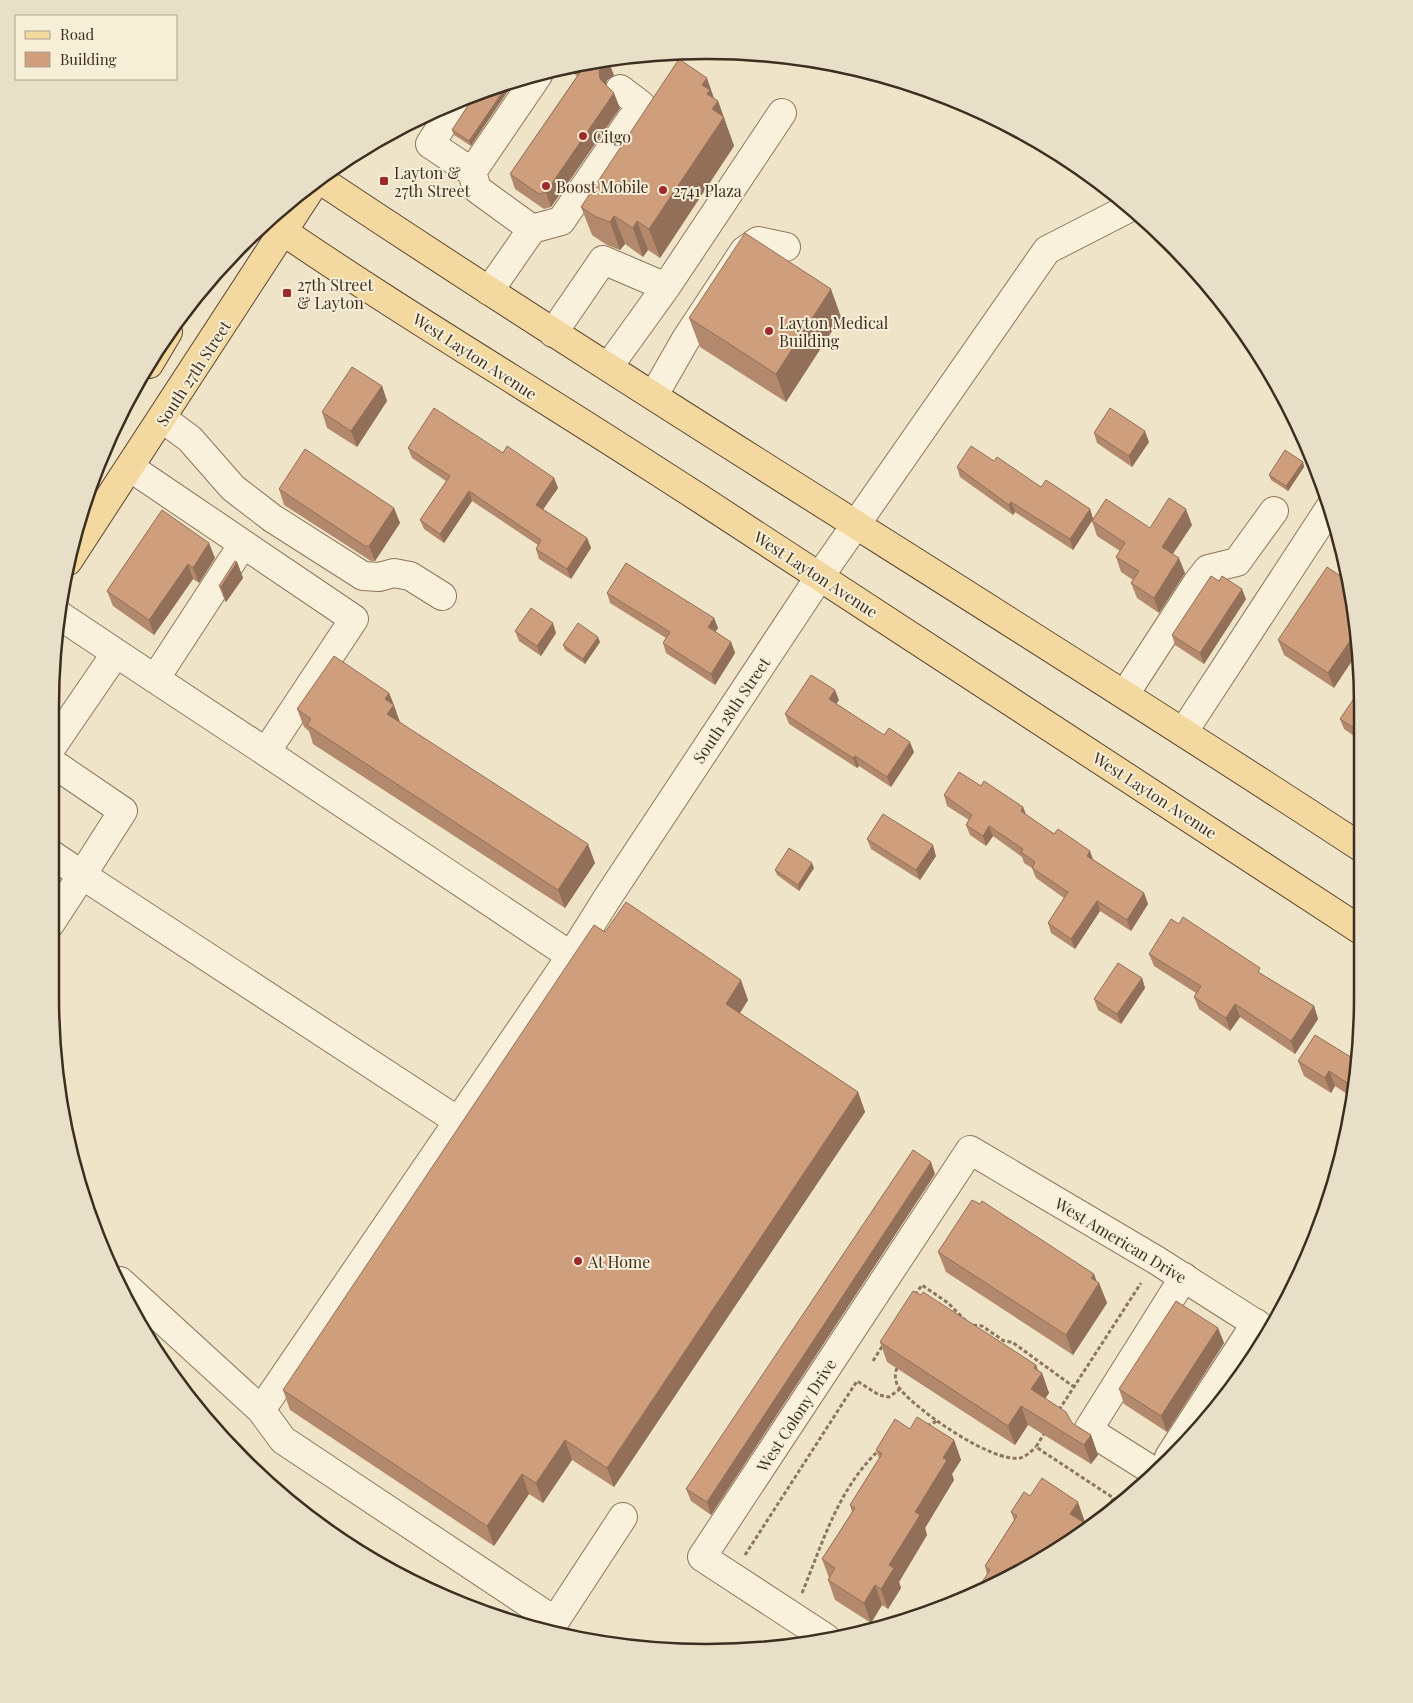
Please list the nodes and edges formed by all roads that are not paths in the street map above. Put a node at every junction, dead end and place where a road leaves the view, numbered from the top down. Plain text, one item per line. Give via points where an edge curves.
1 (533, 83) edge
2 (620, 89) dead end
3 (451, 112) edge
4 (782, 114) dead end
5 (472, 172) junction
6 (326, 183) edge
7 (1124, 211) edge
8 (279, 220) edge
9 (532, 228) junction
10 (786, 247) dead end
11 (666, 287) junction
12 (489, 291) junction
13 (552, 333) junction
14 (609, 366) junction
15 (654, 395) junction
16 (162, 419) junction
17 (131, 468) junction
18 (1274, 511) dead end
19 (1325, 515) edge
20 (856, 525) junction
21 (80, 543) edge
22 (243, 544) junction
23 (820, 576) junction
24 (442, 596) dead end
25 (65, 619) edge
26 (116, 653) junction
27 (155, 679) junction
28 (1125, 694) junction
29 (1184, 731) junction
30 (59, 736) edge
31 (266, 752) junction
32 (59, 767) edge
33 (1354, 837) edge
34 (59, 859) edge
35 (82, 875) junction
36 (59, 910) edge
37 (1354, 926) edge
38 (571, 956) junction
39 (458, 1121) junction
40 (970, 1150) joint
41 (1184, 1277) junction
42 (130, 1290) edge
43 (1263, 1328) edge
44 (1258, 1335) edge
45 (261, 1410) junction
46 (1187, 1431) edge
47 (1150, 1469) edge
48 (622, 1517) dead end
49 (820, 1634) edge

1 - 5 street
2 - 9 street via 641,105 561,221
3 - 5 street via 430,144
4 - 11 street
5 - 9 street via 477,189
6 - 12 main road
7 - 20 street, South 28th Street via 1047,250
8 - 16 main road, South 27th Street
8 - 23 main road, West Layton Avenue
9 - 12 street
10 - 15 street via 758,241 744,251 686,339
11 - 13 street via 603,260
11 - 14 street
12 - 13 main road
13 - 14 main road
14 - 15 main road
15 - 20 main road
16 - 17 main road, South 27th Street
16 - 24 street via 190,439 233,488 363,576 379,577 394,573 410,576
17 - 21 main road, South 27th Street
17 - 22 street
18 - 28 street via 1237,562 1208,569
19 - 29 street
20 - 23 street, South 28th Street
20 - 28 main road
22 - 27 street
22 - 31 street via 354,620
23 - 37 main road, West Layton Avenue
23 - 38 street, South 28th Street
25 - 26 street
26 - 27 street
26 - 30 street
27 - 31 street
28 - 29 main road
29 - 33 main road
31 - 38 street
32 - 35 street via 123,811
34 - 35 street
35 - 36 street
35 - 39 street
38 - 39 street, South 28th Street
39 - 45 street, South 28th Street
40 - 41 street, West American Drive
40 - 49 street, West Colony Drive via 702,1557
41 - 43 street, West American Drive
41 - 47 street via 1088,1430
42 - 45 street
44 - 46 street
45 - 48 street via 283,1440 555,1620

